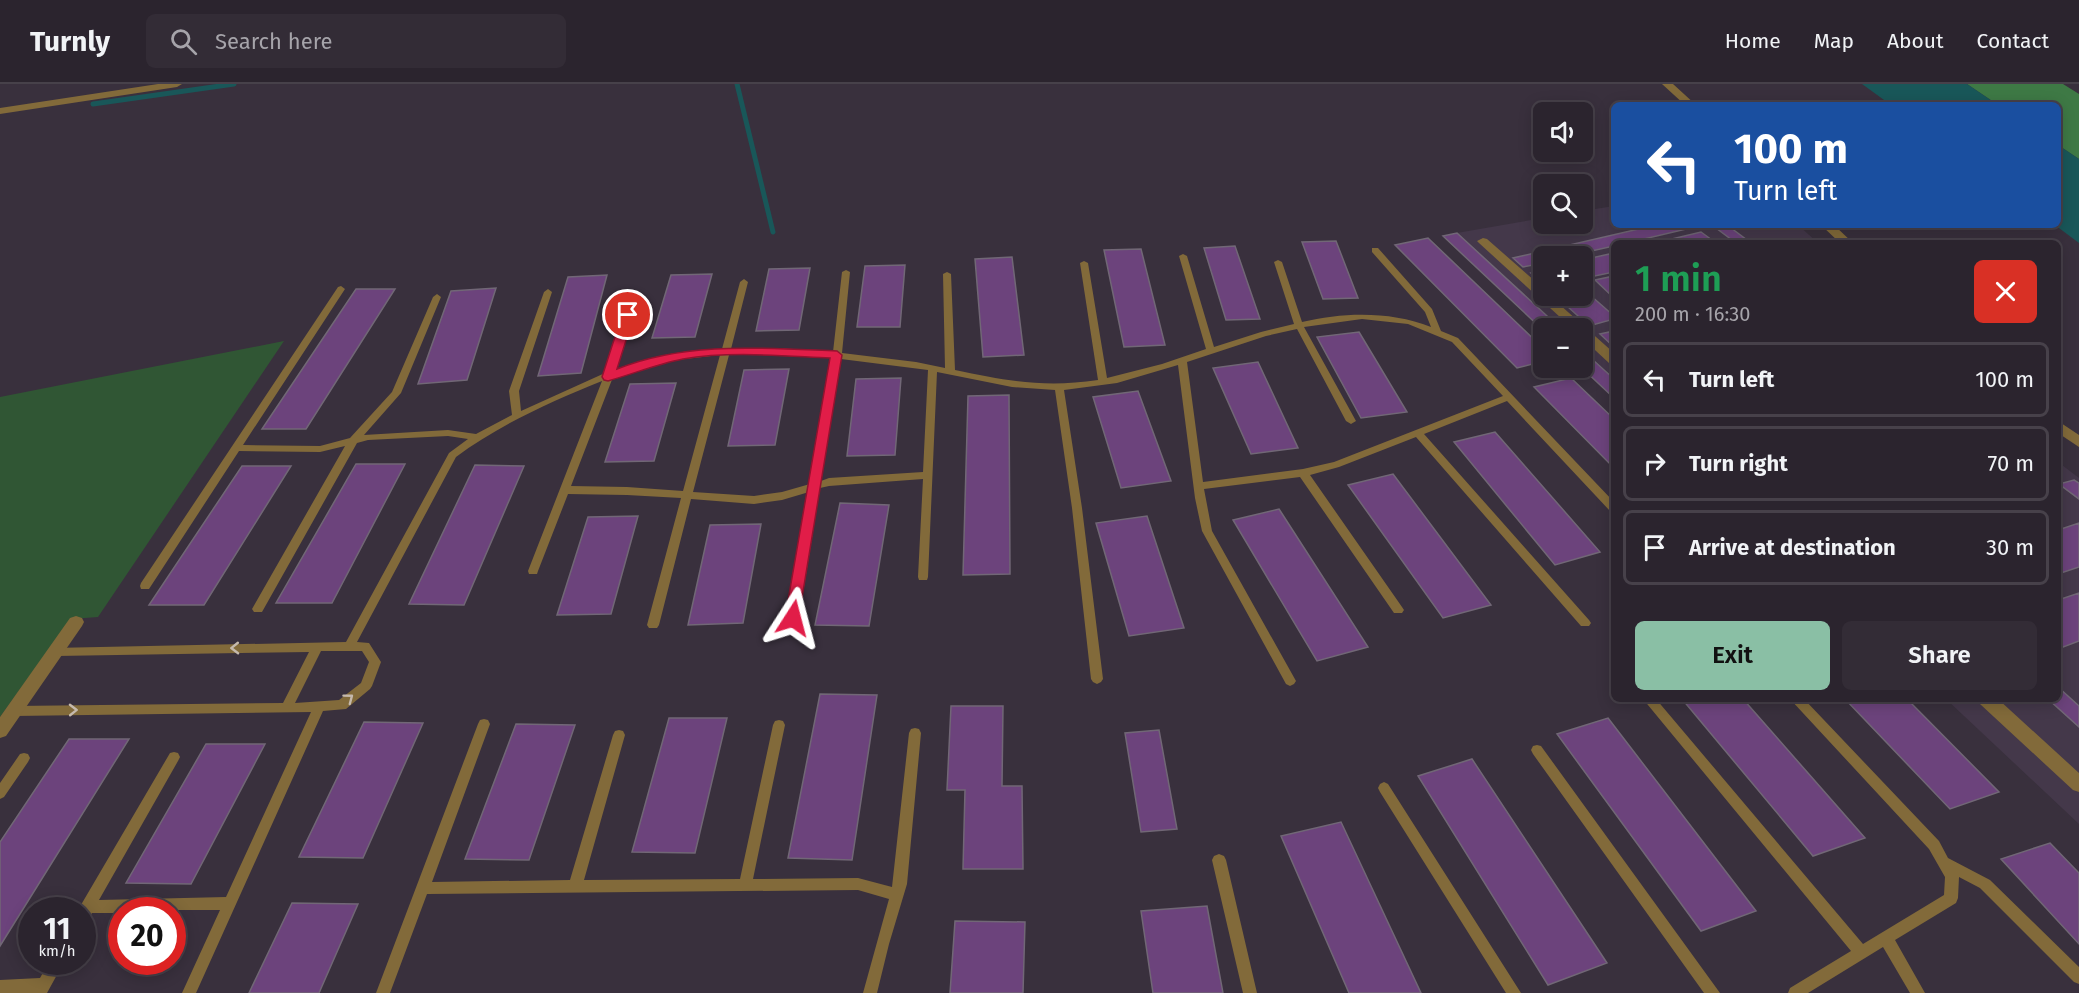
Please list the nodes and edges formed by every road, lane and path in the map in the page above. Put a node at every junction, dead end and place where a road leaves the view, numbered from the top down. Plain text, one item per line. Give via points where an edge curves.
1 (177, 84) edge
2 (1667, 84) edge
3 (1688, 102) edge
4 (0, 111) edge
5 (1830, 228) edge
6 (1844, 240) edge
7 (1483, 241) dead end
8 (1375, 250) dead end
9 (1184, 256) dead end
10 (1278, 262) dead end
11 (1084, 263) dead end
12 (846, 272) dead end
13 (947, 274) dead end
14 (744, 282) dead end
15 (341, 290) dead end
16 (548, 292) dead end
17 (634, 294) dead end
18 (436, 297) dead end
19 (1568, 318) edge
20 (1299, 325) junction
21 (1437, 330) junction
22 (1593, 341) edge
23 (1211, 350) junction
24 (726, 353) junction
25 (837, 355) junction
26 (1611, 357) edge
27 (1182, 359) junction
28 (933, 368) junction
29 (950, 371) junction
30 (608, 377) junction
31 (1103, 381) junction
32 (1059, 387) junction
33 (1509, 397) junction
34 (517, 417) junction
35 (1351, 421) dead end
36 (2061, 428) edge
37 (1418, 433) junction
38 (475, 437) junction
39 (353, 441) junction
40 (2079, 442) edge
41 (237, 448) junction
42 (1303, 474) junction
43 (927, 475) junction
44 (814, 486) junction
45 (1199, 486) junction
46 (565, 490) junction
47 (688, 494) junction
48 (1611, 505) edge
49 (533, 571) dead end
50 (923, 577) dead end
51 (145, 586) dead end
52 (258, 609) dead end
53 (1398, 610) dead end
54 (793, 618) dead end
55 (76, 622) dead end
56 (1585, 623) dead end
57 (653, 625) dead end
58 (349, 646) junction
59 (317, 647) junction
60 (56, 651) junction
61 (1097, 679) dead end
62 (1290, 681) dead end
63 (1651, 702) edge
64 (1799, 702) edge
65 (1989, 702) edge
66 (320, 707) junction
67 (286, 708) junction
68 (14, 711) junction
69 (484, 724) dead end
70 (779, 725) dead end
71 (0, 731) edge
72 (915, 733) dead end
73 (619, 735) dead end
74 (1537, 750) dead end
75 (174, 757) dead end
76 (24, 758) dead end
77 (2079, 784) edge
78 (1384, 788) dead end
79 (0, 793) edge
80 (1219, 860) dead end
81 (1944, 862) junction
82 (745, 885) junction
83 (576, 887) junction
84 (422, 888) junction
85 (897, 895) junction
86 (94, 897) edge
87 (230, 903) junction
88 (96, 911) edge
89 (1886, 938) junction
90 (1861, 953) junction
91 (49, 975) edge
92 (2079, 977) edge
93 (0, 987) edge
94 (41, 989) edge
95 (189, 993) edge
96 (383, 993) edge
97 (870, 993) edge
98 (1250, 993) edge
99 (1514, 993) edge
100 (1713, 993) edge
101 (1795, 993) edge
102 (1918, 993) edge

1 - 4 street
2 - 3 street
5 - 6 street
7 - 19 street
8 - 21 lane via 1429,311
9 - 23 lane
10 - 20 lane
11 - 31 lane
12 - 25 lane
13 - 29 lane
14 - 24 lane
15 - 41 lane
16 - 34 lane via 514,391
17 - 30 lane
18 - 39 lane via 396,393
20 - 21 lane via 1336,318 1378,318 1409,321
20 - 23 lane
20 - 35 lane
21 - 33 lane via 1455,340
22 - 26 street
23 - 27 lane
24 - 25 lane
24 - 30 lane via 684,355
24 - 47 lane
25 - 28 lane
25 - 44 lane
27 - 31 lane
27 - 45 lane
28 - 29 lane
28 - 43 lane
29 - 32 lane
30 - 34 lane
30 - 46 lane
31 - 32 lane
32 - 61 lane
33 - 37 lane
33 - 48 lane
34 - 38 lane
36 - 40 street
37 - 42 lane
37 - 56 lane
38 - 39 lane via 448,433
38 - 58 lane via 452,455
39 - 41 lane via 320,449
39 - 52 lane
41 - 51 lane
42 - 45 lane
42 - 53 lane
43 - 44 lane
43 - 50 lane
44 - 47 lane via 754,500
44 - 54 lane
45 - 62 lane via 1207,531
46 - 47 lane
46 - 49 lane
47 - 57 lane
55 - 60 street
58 - 59 lane
66 -> 58 lane via 342,705 366,686 375,662 365,646
59 -> 60 lane
59 - 67 lane
60 - 68 street
63 - 90 lane
64 - 81 lane via 1934,845
65 - 77 street
66 - 67 lane
66 - 87 lane
68 -> 67 lane
68 - 71 street
69 - 84 lane
70 - 82 lane
72 - 85 lane
73 - 83 lane
74 - 100 lane
75 - 86 lane
76 - 79 lane
78 - 99 lane
80 - 98 lane
81 - 89 lane via 1952,876 1951,898
81 - 92 lane via 1985,884
82 - 83 lane
82 - 85 lane via 858,884
83 - 84 lane
84 - 96 lane
85 - 97 lane
87 - 88 lane
87 - 95 lane
89 - 90 lane
89 - 102 lane
90 - 101 lane
91 - 94 lane
93 - 94 lane

